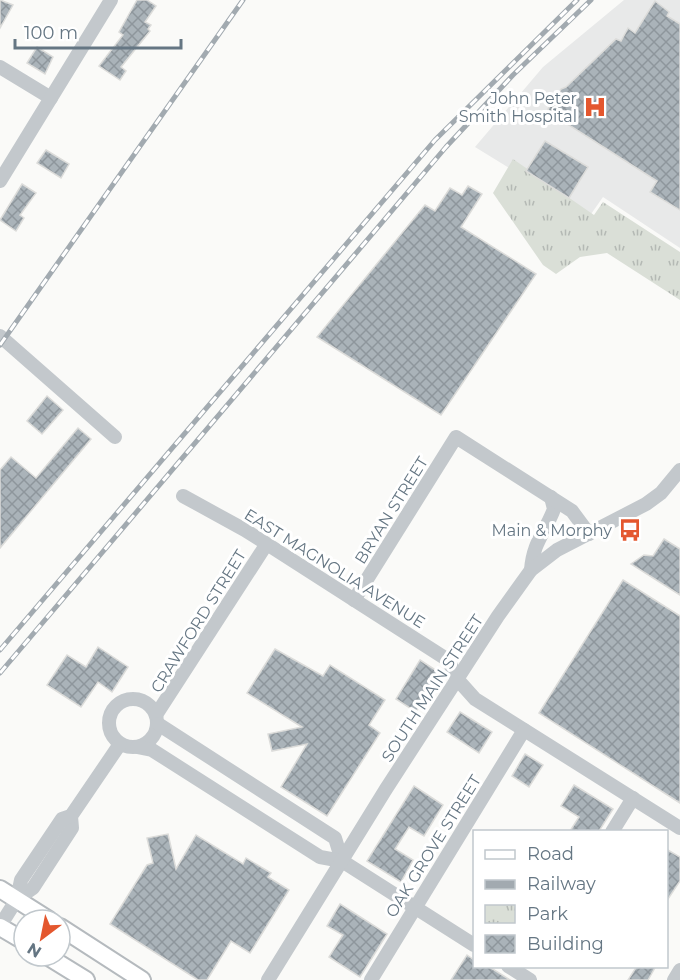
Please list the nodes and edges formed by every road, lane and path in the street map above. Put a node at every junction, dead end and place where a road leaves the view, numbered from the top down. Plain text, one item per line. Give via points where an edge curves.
1 (111, 0) edge
2 (0, 67) edge
3 (51, 98) junction
4 (0, 181) edge
5 (0, 336) edge
6 (115, 437) dead end
7 (680, 470) edge
8 (183, 496) dead end
9 (551, 497) junction
10 (589, 534) junction
11 (266, 545) junction
12 (531, 570) junction
13 (354, 600) junction
14 (458, 680) junction
15 (157, 719) junction
16 (524, 730) junction
17 (120, 744) junction
18 (137, 747) junction
19 (228, 769) junction
20 (215, 790) junction
21 (633, 798) junction
22 (680, 828) edge
23 (613, 830) edge
24 (342, 861) junction
25 (0, 889) edge
26 (16, 899) junction
27 (415, 907) junction
28 (31, 908) edge
29 (0, 926) edge
30 (72, 935) edge
31 (473, 944) edge
32 (67, 968) edge
33 (511, 968) edge
34 (680, 970) edge
35 (525, 976) edge
36 (86, 980) edge
37 (142, 980) edge
38 (268, 980) edge
39 (371, 980) edge
40 (674, 980) edge

1 - 3 street
2 - 3 street
3 - 4 street
5 - 6 street
7 - 10 street, SOUTH MAIN STREET via 661,494
8 - 11 street, EAST MAGNOLIA AVENUE
9 - 10 street via 572,511
9 - 12 street via 554,509 538,536
9 - 13 street, BRYAN STREET via 456,437
10 - 12 street, SOUTH MAIN STREET via 557,550
11 - 13 street, EAST MAGNOLIA AVENUE
11 - 15 street, CRAWFORD STREET
12 - 14 street, SOUTH MAIN STREET
13 - 14 street, EAST MAGNOLIA AVENUE via 448,660
14 - 16 street, EAST MAGNOLIA AVENUE via 475,699
14 - 24 street, SOUTH MAIN STREET
15 - 17 street via 147,703 132,698 118,704 110,717 110,732
15 - 18 street via 152,739
15 - 19 street
16 - 21 street, EAST MAGNOLIA AVENUE
16 - 27 street, OAK GROVE STREET
17 - 18 street
17 - 26 street via 71,816 72,828 33,888
18 - 20 street via 152,750
19 - 20 street
19 - 24 street via 335,838
20 - 24 street via 320,858
21 - 22 street, EAST MAGNOLIA AVENUE
21 - 23 street
24 - 27 street
24 - 38 street, SOUTH MAIN STREET
25 - 26 main road
26 - 28 main road
26 - 29 street
27 - 31 street
27 - 39 street, OAK GROVE STREET
30 - 37 main road
32 - 36 main road
33 - 35 street
34 - 40 street

